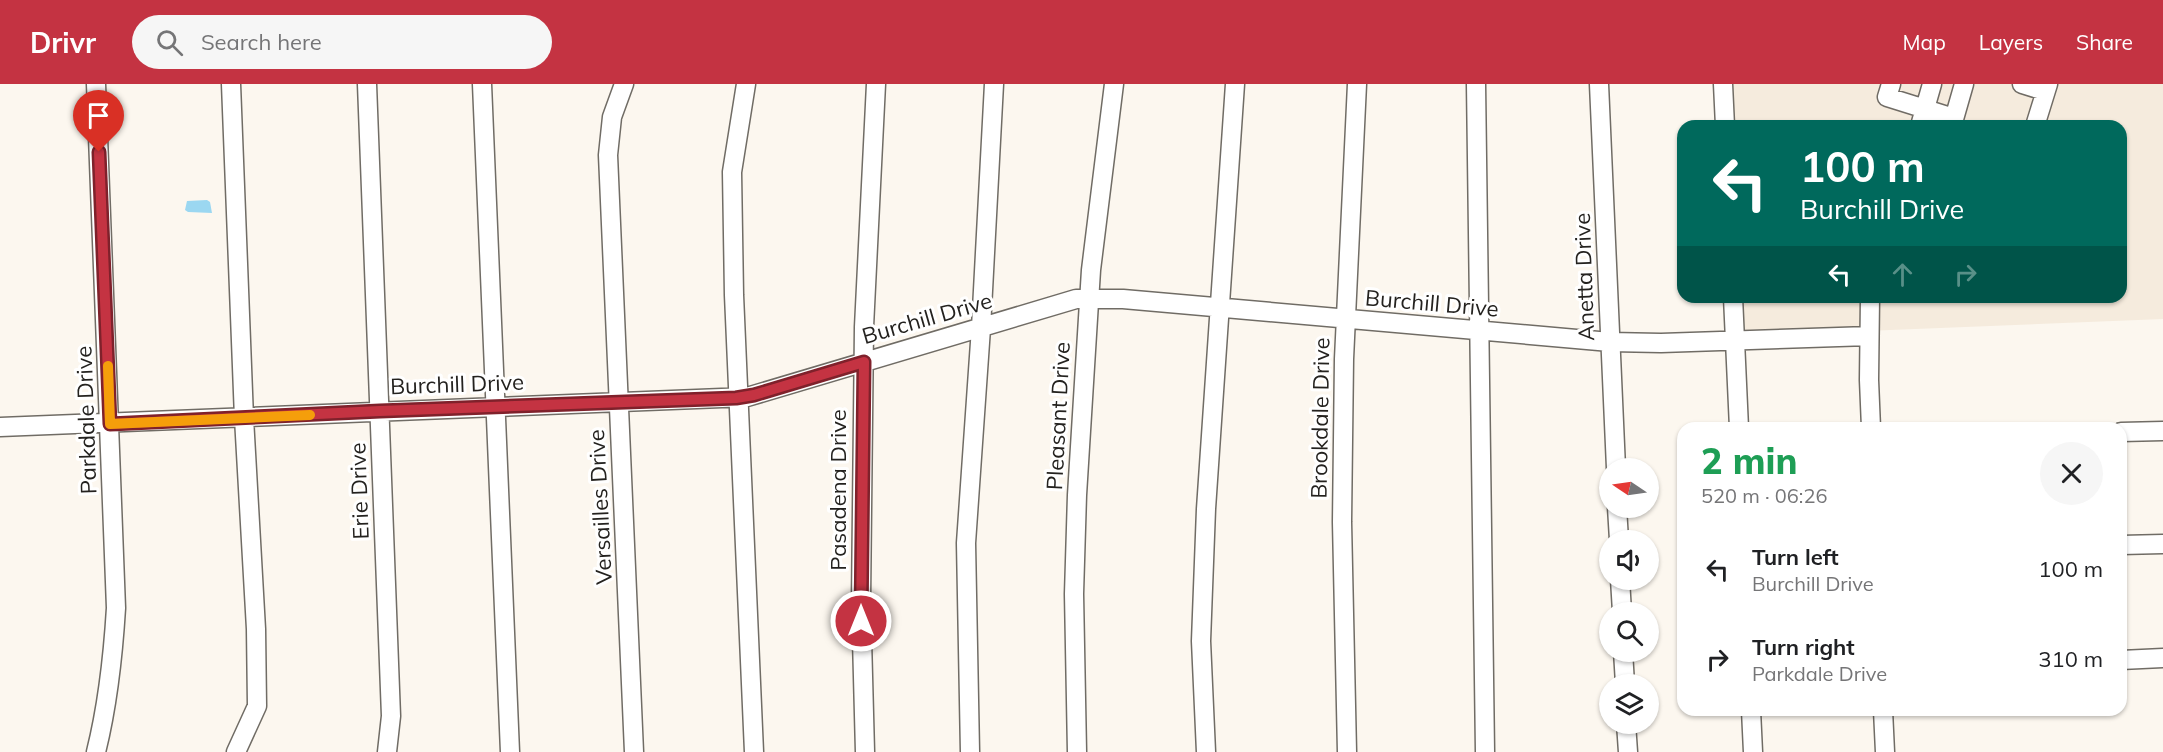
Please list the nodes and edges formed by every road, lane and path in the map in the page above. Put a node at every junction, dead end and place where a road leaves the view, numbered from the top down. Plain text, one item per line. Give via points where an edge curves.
1 (96, 84) edge
2 (231, 84) edge
3 (367, 84) edge
4 (482, 84) edge
5 (624, 84) edge
6 (746, 84) edge
7 (876, 84) edge
8 (994, 84) edge
9 (1114, 84) edge
10 (1235, 84) edge
11 (1357, 84) edge
12 (1476, 84) edge
13 (1599, 84) edge
14 (1723, 84) edge
15 (1891, 84) edge
16 (1932, 84) edge
17 (1964, 84) edge
18 (2022, 84) edge
19 (2046, 87) edge
20 (1922, 118) edge
21 (1725, 120) edge
22 (1938, 120) edge
23 (1954, 120) edge
24 (2037, 120) edge
25 (1089, 299) junction
26 (1733, 303) edge
27 (1870, 303) edge
28 (1220, 308) junction
29 (1345, 319) junction
30 (981, 328) junction
31 (1480, 332) junction
32 (1869, 336) junction
33 (1736, 340) junction
34 (1610, 342) junction
35 (864, 362) junction
36 (740, 397) junction
37 (619, 402) junction
38 (494, 407) junction
39 (380, 411) junction
40 (244, 418) junction
41 (1739, 422) edge
42 (1871, 422) edge
43 (110, 424) junction
44 (0, 427) edge
45 (2163, 431) edge
46 (2127, 432) edge
47 (1616, 458) edge
48 (2163, 544) edge
49 (2127, 545) edge
50 (2163, 658) edge
51 (2127, 660) edge
52 (1751, 716) edge
53 (1883, 716) edge
54 (1627, 734) edge
55 (96, 752) edge
56 (236, 752) edge
57 (387, 752) edge
58 (510, 752) edge
59 (634, 752) edge
60 (754, 752) edge
61 (865, 752) edge
62 (970, 752) edge
63 (1077, 752) edge
64 (1206, 752) edge
65 (1347, 752) edge
66 (1485, 752) edge
67 (1628, 752) edge
68 (1752, 752) edge
69 (1885, 752) edge

1 - 43 street, Parkdale Drive
2 - 40 street
3 - 39 street, Erie Drive
4 - 38 street
5 - 37 street, Versailles Drive via 612,117 608,154
6 - 36 street via 732,172
7 - 35 street, Pasadena Drive
8 - 30 street
9 - 25 street, Pleasant Drive
10 - 28 street
11 - 29 street, Brookdale Drive
12 - 31 street
13 - 34 street, Anetta Drive
14 - 21 street
15 - 20 street via 1887,97
16 - 20 street
17 - 23 street
18 - 19 street
19 - 24 street
20 - 22 street
25 - 28 street, Burchill Drive
25 - 30 street, Burchill Drive via 1076,299
25 - 63 street, Pleasant Drive via 1076,521
26 - 33 street
27 - 32 street
28 - 29 street, Burchill Drive
28 - 64 street via 1201,641
29 - 31 street, Burchill Drive
29 - 65 street, Brookdale Drive via 1342,522
30 - 35 street, Burchill Drive
30 - 62 street via 966,543
31 - 34 street, Burchill Drive
31 - 66 street
32 - 33 street, Burchill Drive
32 - 42 street
33 - 34 street, Burchill Drive
33 - 41 street
34 - 47 street, Anetta Drive
35 - 36 street, Burchill Drive
35 - 61 street, Pasadena Drive via 861,601
36 - 37 street, Burchill Drive
36 - 60 street
37 - 38 street, Burchill Drive
37 - 59 street, Versailles Drive
38 - 39 street, Burchill Drive
38 - 58 street
39 - 40 street, Burchill Drive
39 - 57 street, Erie Drive via 392,716
40 - 43 street, Burchill Drive
40 - 56 street via 257,706
43 - 44 street, Burchill Drive
43 - 55 street, Parkdale Drive via 116,608 110,683
45 - 46 street
48 - 49 street
50 - 51 street
52 - 68 street
53 - 69 street
54 - 67 street

